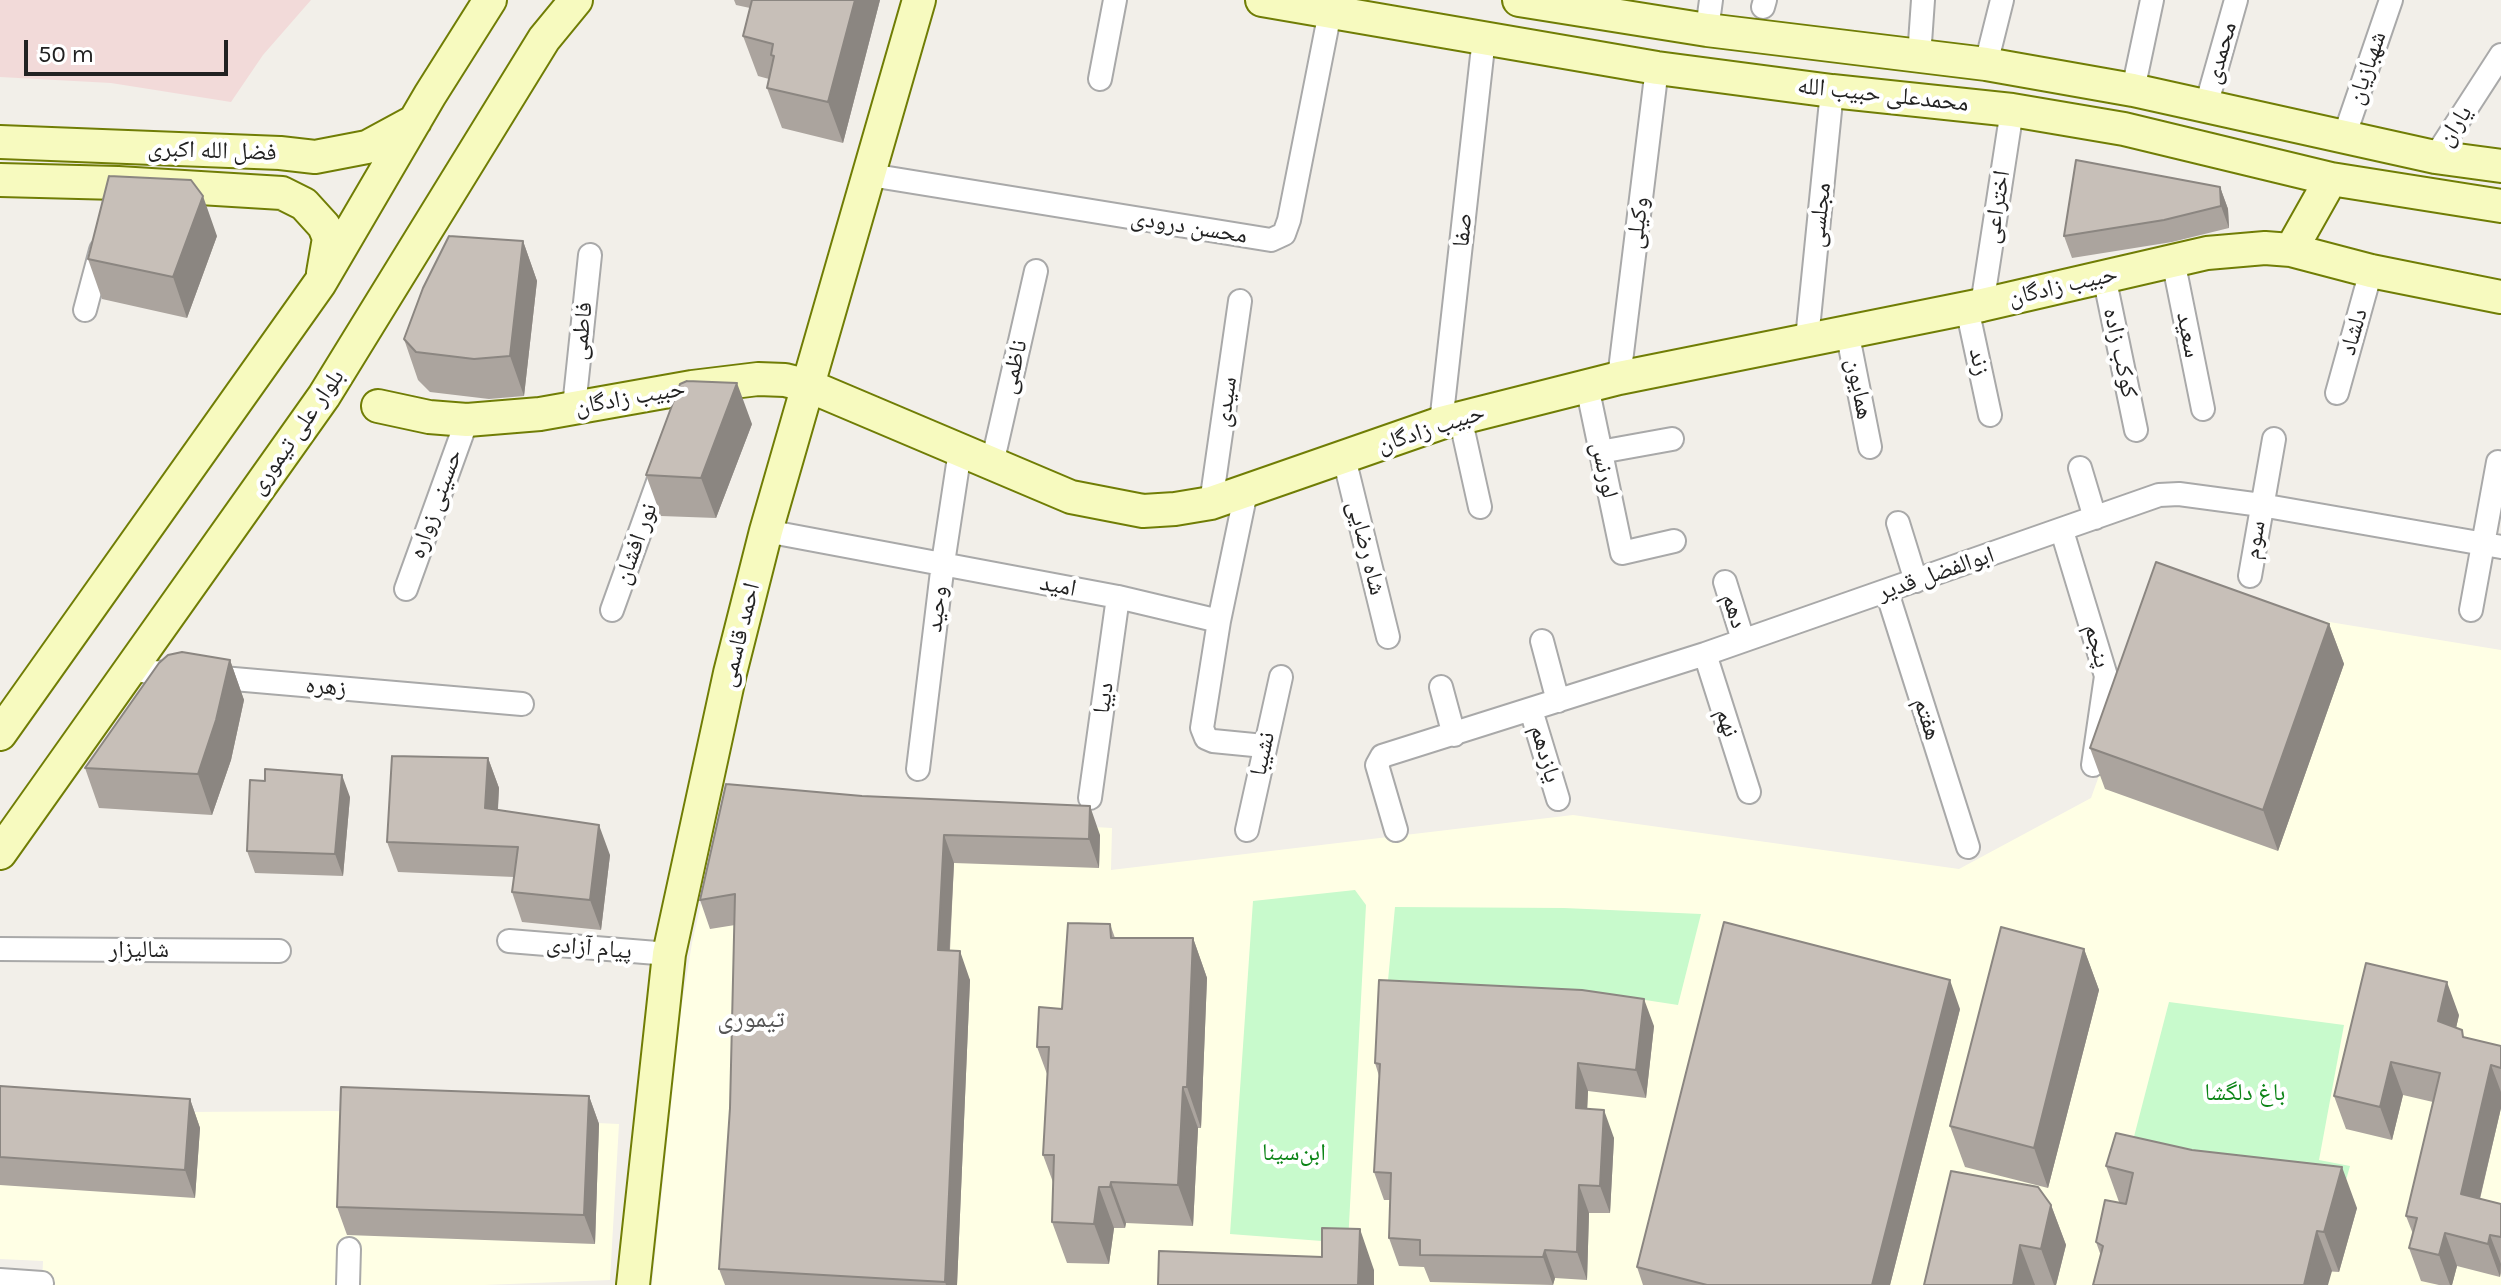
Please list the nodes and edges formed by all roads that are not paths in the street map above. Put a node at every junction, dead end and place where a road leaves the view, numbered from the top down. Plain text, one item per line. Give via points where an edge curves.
1 (576, 0) edge
2 (919, 0) edge
3 (1115, 0) edge
4 (1262, 0) edge
5 (1923, 0) edge
6 (2002, 0) edge
7 (2152, 0) edge
8 (2236, 0) edge
9 (2391, 0) edge
10 (1528, 1) edge
11 (486, 4) edge
12 (1644, 10) edge
13 (1330, 12) junction
14 (1709, 15) edge
15 (1484, 38) junction
16 (2501, 55) edge
17 (1919, 57) junction
18 (1986, 64) junction
19 (1657, 68) junction
20 (1100, 79) dead end
21 (2133, 90) junction
22 (1832, 91) junction
23 (2206, 106) junction
24 (2012, 110) junction
25 (415, 121) junction
26 (2344, 137) junction
27 (0, 142) edge
28 (280, 153) junction
29 (2435, 157) junction
30 (2501, 166) edge
31 (870, 175) junction
32 (2331, 179) junction
33 (0, 180) edge
34 (282, 193) junction
35 (2424, 195) junction
36 (2501, 206) edge
37 (112, 207) junction
38 (2291, 250) junction
39 (590, 255) dead end
40 (2173, 260) junction
41 (1036, 271) dead end
42 (2371, 271) junction
43 (2104, 276) junction
44 (320, 283) junction
45 (2501, 297) edge
46 (1240, 301) dead end
47 (1975, 306) junction
48 (85, 310) dead end
49 (1847, 331) junction
50 (1807, 339) junction
51 (1619, 378) junction
52 (809, 386) junction
53 (1587, 386) junction
54 (2337, 393) dead end
55 (378, 406) dead end
56 (574, 407) junction
57 (2203, 409) dead end
58 (1990, 415) dead end
59 (467, 420) junction
60 (1450, 420) junction
61 (2136, 430) dead end
62 (1672, 439) dead end
63 (2274, 439) dead end
64 (670, 446) edge
65 (1870, 447) dead end
66 (960, 451) junction
67 (1600, 452) junction
68 (1344, 458) junction
69 (2498, 462) dead end
70 (992, 464) junction
71 (2080, 468) dead end
72 (1246, 492) junction
73 (1211, 503) junction
74 (2261, 505) junction
75 (1480, 507) dead end
76 (2095, 518) junction
77 (1898, 523) dead end
78 (766, 531) junction
79 (2062, 531) junction
80 (1674, 541) dead end
81 (2491, 545) edge
82 (943, 563) junction
83 (2250, 576) dead end
84 (1916, 581) junction
85 (1725, 582) dead end
86 (406, 589) dead end
87 (1887, 592) junction
88 (1118, 597) junction
89 (612, 610) dead end
90 (2471, 610) dead end
91 (1219, 621) junction
92 (1388, 637) dead end
93 (1743, 640) junction
94 (1542, 641) dead end
95 (1705, 654) junction
96 (130, 670) junction
97 (1281, 677) dead end
98 (1441, 687) dead end
99 (1558, 701) junction
100 (522, 704) dead end
101 (1531, 710) junction
102 (0, 734) edge
103 (1454, 735) junction
104 (1264, 746) junction
105 (2093, 765) edge
106 (918, 769) dead end
107 (1749, 792) dead end
108 (1090, 798) dead end
109 (1558, 799) dead end
110 (1247, 830) dead end
111 (1396, 830) dead end
112 (1968, 847) dead end
113 (0, 853) edge
114 (509, 941) dead end
115 (0, 949) edge
116 (279, 951) dead end
117 (669, 954) junction
118 (349, 1249) dead end
119 (0, 1280) edge
120 (42, 1283) dead end
121 (348, 1285) edge
122 (633, 1285) edge

1 - 96 street, بلوار علی تیموری via 544,39 324,396
2 - 31 street, احمد قاسمی
3 - 20 street
4 - 13 street, محمدعلی حبیب الله
5 - 17 street
6 - 18 street
7 - 21 street
8 - 23 street, محمدی
9 - 26 street, شهبازیان
10 - 12 street, محمدعلی حبیب الله
11 - 25 street
12 - 14 street, محمدعلی حبیب الله
13 - 15 street, محمدعلی حبیب الله
13 - 31 street, محسن درودی via 1289,220 1284,234 1271,240
14 - 17 street, محمدعلی حبیب الله
15 - 19 street, محمدعلی حبیب الله
15 - 60 street, صفا
16 - 29 street, یاران
17 - 18 street, محمدعلی حبیب الله
18 - 21 street, محمدعلی حبیب الله
19 - 22 street, محمدعلی حبیب الله
19 - 51 street, وکیلی
21 - 23 street, محمدعلی حبیب الله
22 - 24 street, محمدعلی حبیب الله
22 - 50 street, مجلسی
23 - 26 street, محمدعلی حبیب الله
24 - 32 street, محمدعلی حبیب الله via 2124,129
24 - 47 street, اختراعی
25 - 28 street, فضل الله اکبری via 367,147 342,153
25 - 44 street
26 - 29 street, محمدعلی حبیب الله
27 - 28 street, فضل الله اکبری
28 - 34 street via 293,168 293,178
29 - 30 street, محمدعلی حبیب الله
29 - 35 street
31 - 52 street, احمد قاسمی
32 - 35 street, محمدعلی حبیب الله
32 - 38 street
33 - 37 street, فضل الله اکبری
34 - 37 street, فضل الله اکبری
34 - 44 street, فضل الله اکبری via 304,204 324,226 329,238
35 - 36 street, محمدعلی حبیب الله
37 - 48 street
38 - 40 street, حبیب زادگان via 2241,249
38 - 42 street, حبیب زادگان
39 - 56 street, فاطمی
40 - 43 street, حبیب زادگان
40 - 57 street, سعید
41 - 70 street, ناظمی
42 - 45 street, حبیب زادگان
42 - 54 street, دلشاد
43 - 47 street, حبیب زادگان
43 - 61 street, کوکب زاده
44 - 102 street
46 - 73 street, سیدی
47 - 49 street, حبیب زادگان
47 - 58 street, زند
49 - 50 street, حبیب زادگان
49 - 65 street, همایون
50 - 51 street, حبیب زادگان
51 - 53 street, حبیب زادگان
52 - 56 street, حبیب زادگان via 770,378 686,402
52 - 66 street, حبیب زادگان
52 - 78 street, احمد قاسمی
53 - 60 street, حبیب زادگان
53 - 67 street, لورنس
55 - 59 street, حبیب زادگان
56 - 59 street, حبیب زادگان
59 - 86 street, حسینی زواره
60 - 68 street, حبیب زادگان
60 - 75 street, صفا
62 - 67 street
63 - 74 street, سوم
64 - 89 street, نور افشان
66 - 70 street, حبیب زادگان
66 - 82 street, وحید
67 - 80 street, لورنس via 1622,553
68 - 72 street, حبیب زادگان
68 - 92 street, شاه رضایی
69 - 81 street
70 - 73 street, حبیب زادگان via 1071,497 1143,511
71 - 76 street
72 - 73 street, حبیب زادگان
72 - 91 street
74 - 76 street, ابوالفضل قدیر via 2170,494
74 - 81 street, ابوالفضل قدیر
74 - 83 street, سوم
76 - 79 street, ابوالفضل قدیر
77 - 84 street
78 - 82 street, امید
78 - 117 street, احمد قاسمی
79 - 84 street, ابوالفضل قدیر
79 - 105 street, پنجم via 2105,663
81 - 90 street
82 - 88 street, امید
82 - 106 street, وحید
84 - 87 street, ابوالفضل قدیر
85 - 93 street, دهم
87 - 93 street, ابوالفضل قدیر
87 - 112 street, هفتم
88 - 91 street, امید
88 - 108 street, دیبا
91 - 104 street via 1202,728 1213,741
93 - 95 street, ابوالفضل قدیر
94 - 99 street
95 - 99 street, ابوالفضل قدیر
95 - 107 street, نهم
96 - 100 street, زهره
96 - 113 street, بلوار علی تیموری
97 - 104 street, نشیبا
98 - 103 street
99 - 101 street, ابوالفضل قدیر
101 - 103 street, ابوالفضل قدیر
101 - 109 street, یازدهم
103 - 111 street, ابوالفضل قدیر via 1382,756 1377,765
104 - 110 street, نشیبا
114 - 117 street, پیام آزادی
115 - 116 street, شالیزار
117 - 122 street, احمد قاسمی
118 - 121 street
119 - 120 street

